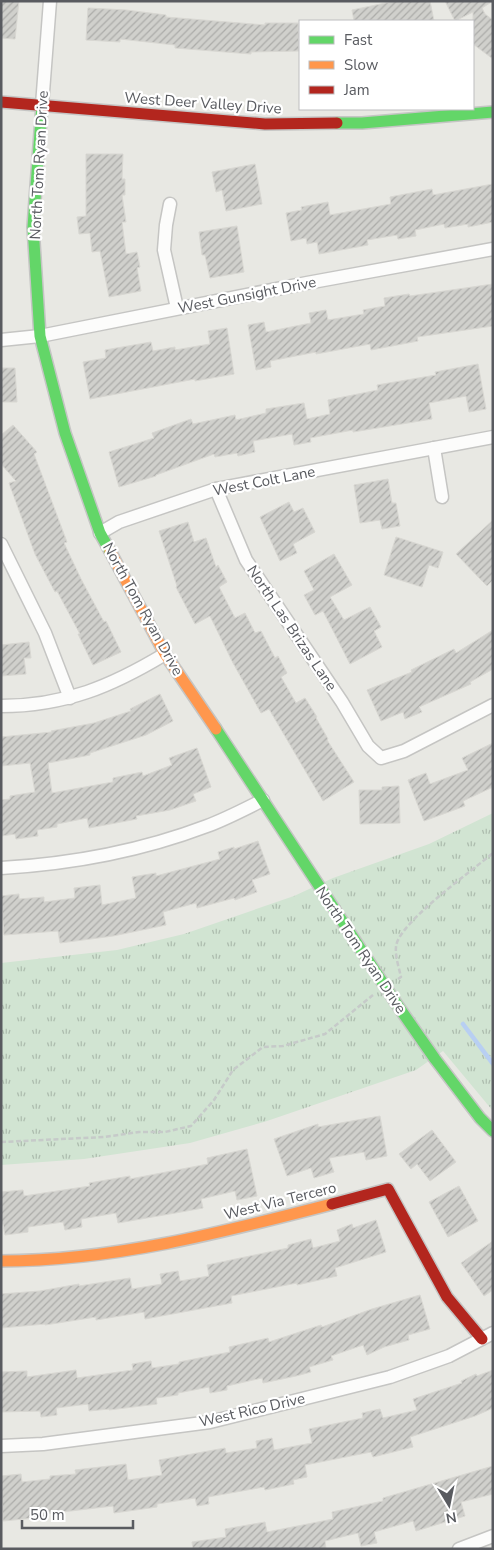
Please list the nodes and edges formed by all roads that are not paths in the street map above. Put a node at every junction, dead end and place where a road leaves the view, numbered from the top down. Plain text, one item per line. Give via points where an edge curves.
1 (50, 1) edge
2 (1, 102) edge
3 (42, 105) junction
4 (493, 112) edge
5 (170, 204) dead end
6 (493, 249) edge
7 (177, 308) junction
8 (40, 336) junction
9 (1, 340) edge
10 (493, 437) edge
11 (434, 448) junction
12 (216, 489) junction
13 (442, 497) dead end
14 (100, 532) junction
15 (1, 544) edge
16 (165, 654) junction
17 (70, 698) junction
18 (493, 705) edge
19 (1, 706) edge
20 (263, 800) junction
21 (1, 868) edge
22 (493, 1131) edge
23 (1, 1262) edge
24 (488, 1336) edge
25 (1, 1446) edge
26 (493, 1536) edge
27 (459, 1549) edge

1 - 3 street, North Tom Ryan Drive
2 - 3 street, West Deer Valley Drive
3 - 4 street, West Deer Valley Drive via 265,124 362,122
3 - 8 street, North Tom Ryan Drive via 33,227
5 - 7 street via 164,250
6 - 7 street, West Gunsight Drive
7 - 8 street, West Gunsight Drive
8 - 9 street, West Gunsight Drive
8 - 14 street, North Tom Ryan Drive via 65,433
10 - 11 street, West Colt Lane
11 - 12 street, West Colt Lane
11 - 13 street
12 - 14 street, West Colt Lane via 119,522
12 - 18 street, North Las Brizas Lane via 246,560 368,746 381,758 404,751
14 - 16 street, North Tom Ryan Drive
15 - 17 street
16 - 17 street via 94,691
16 - 20 street, North Tom Ryan Drive
17 - 19 street
20 - 21 street via 208,826 133,850 46,865
20 - 22 street, North Tom Ryan Drive via 435,1060
23 - 24 street, West Via Tercero via 57,1259 179,1240 388,1189 447,1297
24 - 25 street, West Rico Drive via 449,1356 390,1377 210,1422 43,1444
26 - 27 street

